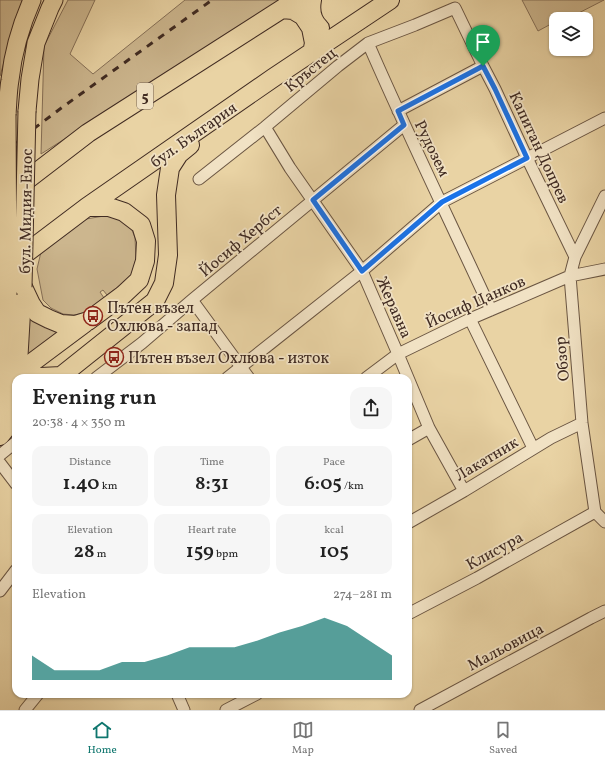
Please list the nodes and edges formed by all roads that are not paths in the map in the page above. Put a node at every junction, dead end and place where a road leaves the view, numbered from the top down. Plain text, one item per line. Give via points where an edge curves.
1 (32, 0) edge
2 (54, 0) edge
3 (312, 0) edge
4 (390, 0) edge
5 (289, 4) edge
6 (455, 8) joint
7 (349, 28) junction
8 (368, 43) junction
9 (312, 53) junction
10 (483, 66) junction
11 (273, 78) junction
12 (398, 111) junction
13 (605, 118) edge
14 (404, 125) junction
15 (265, 127) junction
16 (527, 158) junction
17 (199, 179) dead end
18 (605, 196) edge
19 (313, 200) junction
20 (0, 201) edge
21 (442, 202) junction
22 (87, 207) junction
23 (575, 257) junction
24 (605, 269) edge
25 (362, 271) junction
26 (0, 274) edge
27 (570, 276) junction
28 (16, 291) junction
29 (192, 300) junction
30 (491, 310) junction
31 (99, 313) junction
32 (470, 319) junction
33 (398, 354) junction
34 (4, 357) junction
35 (241, 367) junction
36 (18, 373) junction
37 (64, 374) edge
38 (101, 374) edge
39 (232, 374) edge
40 (246, 374) edge
41 (371, 374) edge
42 (406, 374) edge
43 (12, 380) edge
44 (412, 389) edge
45 (12, 390) edge
46 (1, 393) edge
47 (12, 421) edge
48 (582, 423) junction
49 (0, 424) edge
50 (428, 428) junction
51 (0, 436) edge
52 (412, 438) edge
53 (12, 445) edge
54 (533, 448) junction
55 (0, 455) edge
56 (0, 463) edge
57 (12, 479) edge
58 (464, 491) junction
59 (595, 512) junction
60 (412, 521) edge
61 (605, 521) edge
62 (12, 575) edge
63 (0, 591) edge
64 (605, 611) edge
65 (412, 612) edge
66 (35, 698) edge
67 (179, 698) edge
68 (248, 698) edge
69 (25, 710) edge
70 (184, 710) edge
71 (226, 710) edge
72 (420, 710) edge

1 - 28 main road, бул. Мидия-Енос, bridge via 16,44 7,114
2 - 28 main road, бул. Мидия-Енос, bridge via 36,44 30,79
3 - 7 highway via 312,15 323,31 330,33
4 - 7 highway, бул. България
5 - 9 highway via 292,10 303,16 311,28 314,44
5 - 20 highway, 5 via 88,133
6 - 8 street, Кръстец
6 - 10 street, Капитан Допрев
7 - 9 highway, бул. България
8 - 12 street, Рудозем
8 - 15 street, Кръстец
9 - 11 highway, бул. България
10 - 12 street
10 - 16 street, Капитан Допрев
11 - 22 highway, бул. България
11 - 37 highway via 239,109 178,154 170,168 166,195 168,255 164,283 155,300
12 - 14 street, Рудозем
13 - 16 street
14 - 19 street, Йосиф Хербст
14 - 21 street, Рудозем
15 - 17 street, Кръстец
15 - 19 street, Жеравна
16 - 21 street
16 - 23 street, Капитан Допрев
18 - 23 street, Обзор
19 - 25 street, Жеравна
19 - 29 street, Йосиф Хербст
21 - 25 street
21 - 30 street, Рудозем
22 - 26 highway, бул. България
22 - 31 highway via 109,207 124,212 141,225 146,241 145,261 139,280
23 - 27 street, Обзор
24 - 27 street, Йосиф Цанков
25 - 33 street, Жеравна
25 - 35 street
27 - 30 street, Йосиф Цанков
27 - 48 street, Обзор
28 - 31 highway via 37,312 62,324 75,325 88,321
28 - 34 main road, бул. Мидия-Енос
28 - 36 main road, бул. Мидия-Енос
29 - 35 street
29 - 38 street, Йосиф Хербст
30 - 32 street, Йосиф Цанков
31 - 36 highway
32 - 33 street, Йосиф Цанков
32 - 54 street
33 - 41 street, Йосиф Цанков
33 - 42 street, Жеравна
34 - 36 highway via 10,367
34 - 46 main road, бул. Мидия-Енос
35 - 39 street
35 - 40 street
43 - 46 highway
44 - 50 street, Жеравна
45 - 49 main road, бул. Мидия-Енос
47 - 51 highway
48 - 54 street, Лакатник
48 - 59 street, Обзор
50 - 52 street
50 - 58 street, Жеравна
53 - 55 street
54 - 58 street, Лакатник
56 - 57 street
58 - 60 street, Лакатник
59 - 61 street
59 - 65 street, Клисура
62 - 63 street
64 - 72 street, Мальовица
66 - 69 street
67 - 70 street
68 - 71 street

